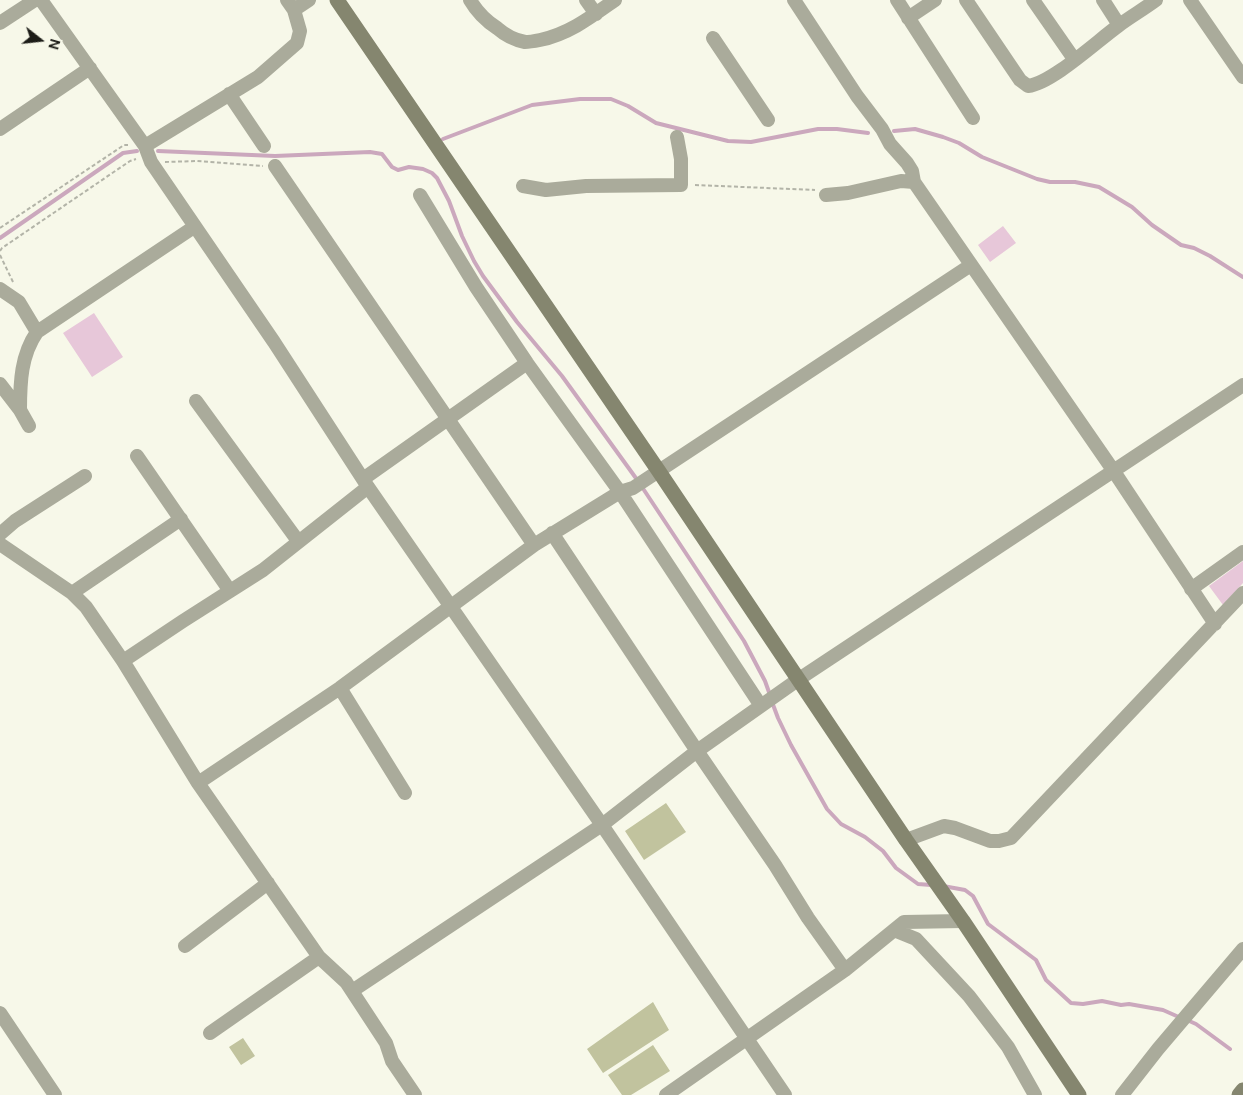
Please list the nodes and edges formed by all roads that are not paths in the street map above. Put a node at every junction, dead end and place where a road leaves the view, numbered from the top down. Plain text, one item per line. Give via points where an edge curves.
1 (35, 0) edge
2 (41, 0) edge
3 (309, 0) edge
4 (338, 0) edge
5 (470, 0) edge
6 (586, 0) edge
7 (615, 0) edge
8 (794, 0) edge
9 (896, 0) edge
10 (935, 0) edge
11 (966, 0) edge
12 (1033, 0) edge
13 (1103, 0) edge
14 (1156, 0) edge
15 (1190, 0) edge
16 (291, 5) edge
17 (596, 14) junction
18 (908, 18) junction
19 (0, 24) edge
20 (1119, 25) junction
21 (713, 38) dead end
22 (1074, 59) junction
23 (90, 68) junction
24 (1243, 78) edge
25 (230, 94) junction
26 (972, 118) dead end
27 (768, 120) dead end
28 (0, 128) edge
29 (677, 137) dead end
30 (144, 146) junction
31 (264, 146) dead end
32 (275, 166) road end
33 (914, 182) junction
34 (522, 186) dead end
35 (420, 195) dead end
36 (826, 195) road end
37 (194, 227) junction
38 (971, 265) junction
39 (0, 289) edge
40 (37, 332) junction
41 (527, 363) junction
42 (0, 384) edge
43 (1243, 384) edge
44 (196, 401) dead end
45 (20, 410) junction
46 (449, 419) junction
47 (29, 426) dead end
48 (137, 456) dead end
49 (658, 470) junction
50 (1113, 470) junction
51 (85, 476) dead end
52 (366, 483) junction
53 (620, 492) junction
54 (181, 519) junction
55 (552, 533) junction
56 (0, 534) edge
57 (298, 541) junction
58 (0, 544) edge
59 (534, 545) junction
60 (1243, 552) edge
61 (1191, 589) junction
62 (230, 591) junction
63 (72, 593) junction
64 (1243, 593) edge
65 (450, 606) junction
66 (1215, 624) junction
67 (123, 661) junction
68 (799, 679) junction
69 (340, 688) junction
70 (761, 706) junction
71 (697, 751) junction
72 (198, 783) junction
73 (406, 792) dead end
74 (602, 825) junction
75 (906, 840) junction
76 (268, 883) junction
77 (963, 921) junction
78 (894, 930) junction
79 (184, 946) dead end
80 (1243, 949) edge
81 (319, 957) junction
82 (845, 970) junction
83 (352, 991) junction
84 (0, 1013) edge
85 (210, 1033) dead end
86 (747, 1039) junction
87 (1243, 1090) edge
88 (55, 1095) edge
89 (415, 1095) edge
90 (666, 1095) edge
91 (785, 1095) edge
92 (1035, 1095) edge
93 (1079, 1095) edge
94 (1122, 1095) edge
95 (1239, 1095) edge

1 - 19 street
2 - 23 street
3 - 16 street
4 - 49 street
5 - 17 street via 488,22 505,34 527,42 572,30
6 - 17 street
7 - 17 street
8 - 33 street via 890,144 907,163
9 - 18 street
10 - 18 street
11 - 22 street via 1020,80 1028,86 1053,76
12 - 22 street
13 - 20 street
14 - 20 street
15 - 24 street
16 - 25 street via 300,31 297,43 258,77
18 - 26 street
20 - 22 street
21 - 27 street
23 - 28 street
23 - 30 street
25 - 30 street
25 - 31 street
29 - 34 street via 681,185 586,186 546,190
30 - 37 street
32 - 46 street
33 - 36 street via 901,181 857,192
33 - 38 street
35 - 41 street
37 - 40 street
37 - 52 street
38 - 49 street
38 - 50 street
39 - 40 street via 19,302
40 - 45 street via 24,360
41 - 46 street
41 - 53 street
42 - 45 street
43 - 50 street
44 - 57 street
45 - 47 street
46 - 52 street
46 - 59 street
48 - 54 street
49 - 53 street via 633,488
49 - 68 street
50 - 61 street
50 - 68 street
51 - 56 street via 15,520
52 - 57 street
52 - 65 street
53 - 55 street
53 - 70 street
54 - 62 street
54 - 63 street
55 - 59 street
55 - 71 street
57 - 62 street via 263,570
58 - 63 street
59 - 65 street
60 - 61 street
61 - 66 street
62 - 67 street
63 - 67 street via 86,606
64 - 66 street
65 - 69 street
65 - 74 street
66 - 75 street via 1011,838 990,841 944,826
67 - 72 street
68 - 70 street
68 - 75 street
69 - 72 street
69 - 73 street
70 - 71 street
71 - 74 street
71 - 82 street
72 - 76 street
74 - 83 street
74 - 86 street
75 - 77 street
76 - 79 street
76 - 81 street
77 - 78 street via 904,922
77 - 93 street
78 - 82 street
78 - 92 street via 916,939 969,996 1008,1048
80 - 94 street
81 - 83 street
81 - 85 street
82 - 86 street
83 - 89 street
84 - 88 street
86 - 90 street
86 - 91 street
87 - 95 street

